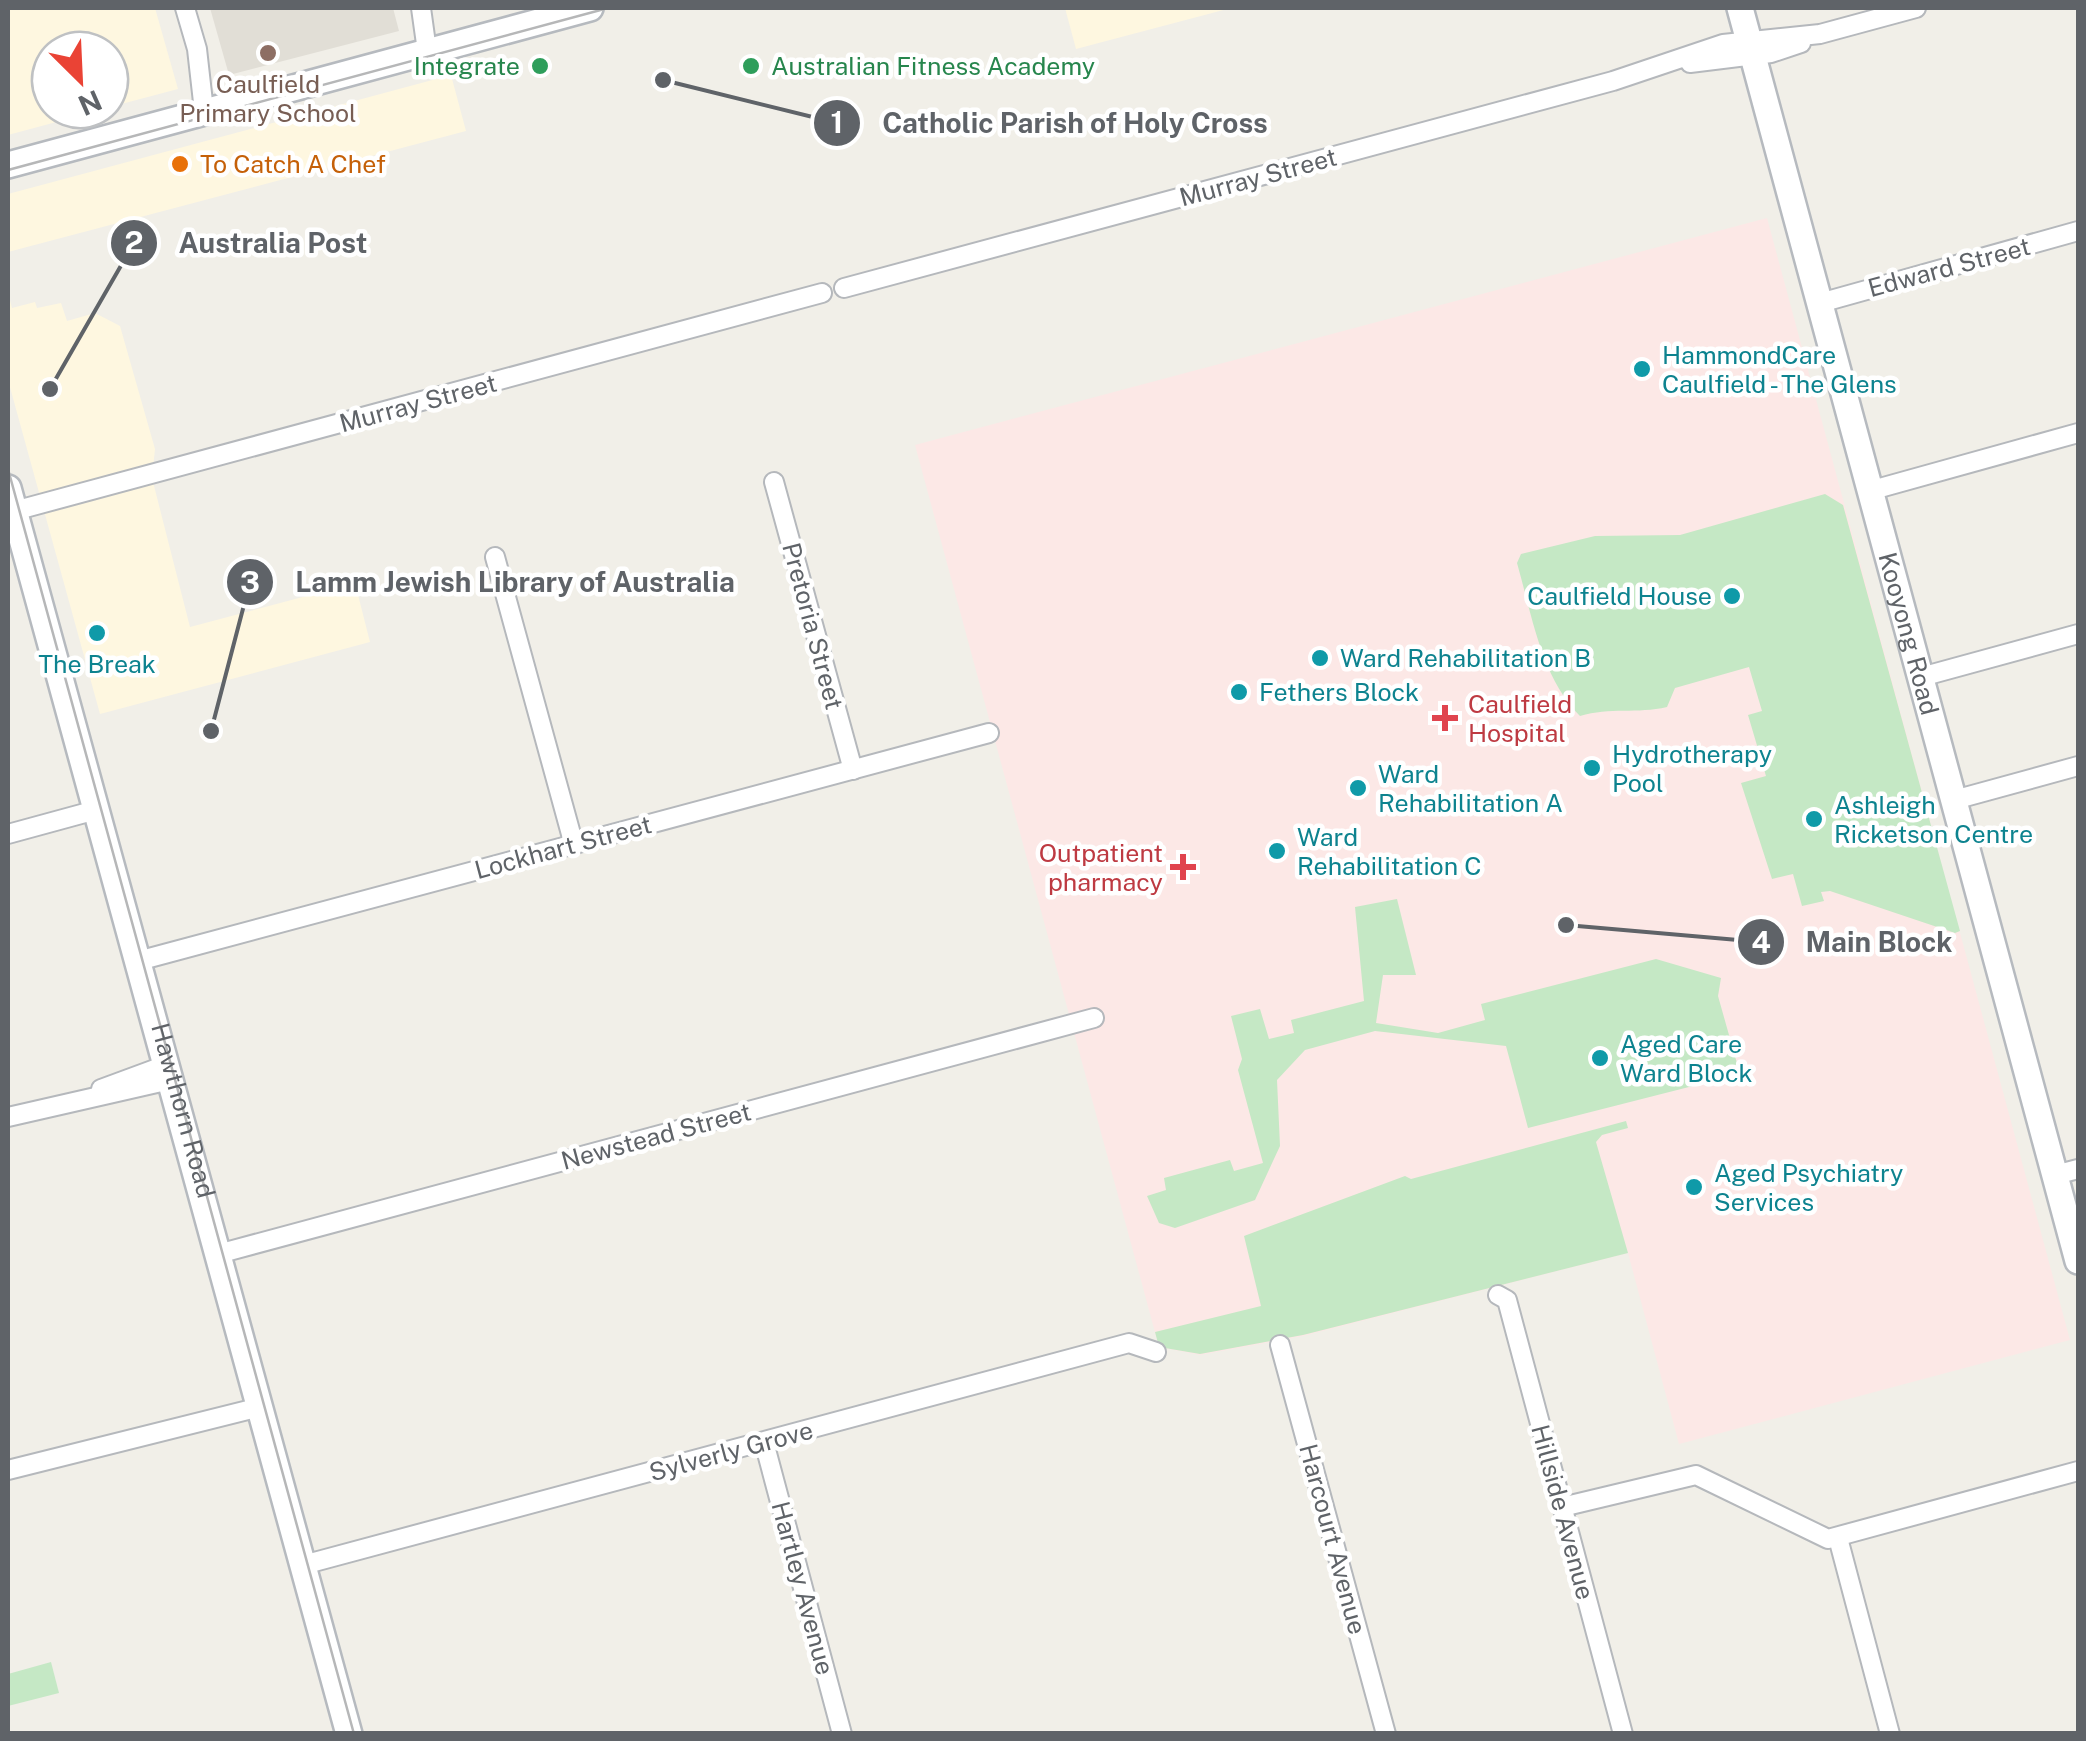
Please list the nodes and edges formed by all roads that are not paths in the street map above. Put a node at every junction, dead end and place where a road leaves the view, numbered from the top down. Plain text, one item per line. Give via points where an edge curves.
1 (185, 8) edge
2 (422, 8) edge
3 (590, 8) edge
4 (1740, 8) edge
5 (1916, 8) edge
6 (1751, 48) junction
7 (434, 50) junction
8 (212, 109) junction
9 (8, 164) edge
10 (2078, 231) edge
11 (844, 288) dead end
12 (822, 293) dead end
13 (1820, 302) junction
14 (2078, 433) edge
15 (774, 482) dead end
16 (1869, 491) junction
17 (11, 500) edge
18 (495, 557) dead end
19 (2078, 634) edge
20 (1921, 677) junction
21 (989, 733) dead end
22 (2078, 766) edge
23 (853, 770) junction
24 (1954, 800) junction
25 (96, 810) junction
26 (8, 834) edge
27 (574, 844) junction
28 (138, 961) junction
29 (1094, 1018) dead end
30 (168, 1072) junction
31 (8, 1118) edge
32 (2067, 1172) edge
33 (218, 1254) junction
34 (2078, 1261) edge
35 (1498, 1295) dead end
36 (1280, 1344) dead end
37 (1156, 1352) dead end
38 (258, 1402) junction
39 (764, 1442) junction
40 (8, 1470) edge
41 (2078, 1471) edge
42 (1562, 1507) junction
43 (1838, 1538) junction
44 (303, 1565) junction
45 (349, 1734) edge
46 (842, 1734) edge
47 (1386, 1734) edge
48 (1622, 1734) edge
49 (1890, 1734) edge

1 - 8 street
2 - 7 street
3 - 7 street
4 - 6 street, Kooyong Road
5 - 6 street, Murray Street via 1792,47
6 - 11 street, Murray Street
6 - 13 street, Kooyong Road
7 - 8 street
8 - 9 street
10 - 13 street, Edward Street
12 - 17 street, Murray Street
13 - 16 street, Kooyong Road
14 - 16 street
15 - 23 street, Pretoria Street
16 - 20 street, Kooyong Road
17 - 25 street, Hawthorn Road
18 - 27 street
19 - 20 street
20 - 24 street, Kooyong Road
21 - 23 street, Lockhart Street
22 - 24 street
23 - 27 street, Lockhart Street
24 - 32 street, Kooyong Road
25 - 26 street
25 - 28 street, Hawthorn Road
27 - 28 street, Lockhart Street
28 - 30 street, Hawthorn Road
29 - 33 street, Newstead Street
30 - 31 street via 120,1079 88,1096
30 - 33 street, Hawthorn Road
32 - 34 street, Kooyong Road
33 - 38 street, Hawthorn Road
35 - 42 street, Hillside Avenue via 1507,1300
36 - 47 street, Harcourt Avenue
37 - 39 street, Sylverly Grove via 1129,1344
38 - 40 street
38 - 44 street, Hawthorn Road
39 - 44 street, Sylverly Grove
39 - 46 street, Hartley Avenue
41 - 43 street
42 - 43 street via 1696,1475 1805,1531
42 - 48 street, Hillside Avenue
43 - 49 street
44 - 45 street, Hawthorn Road

